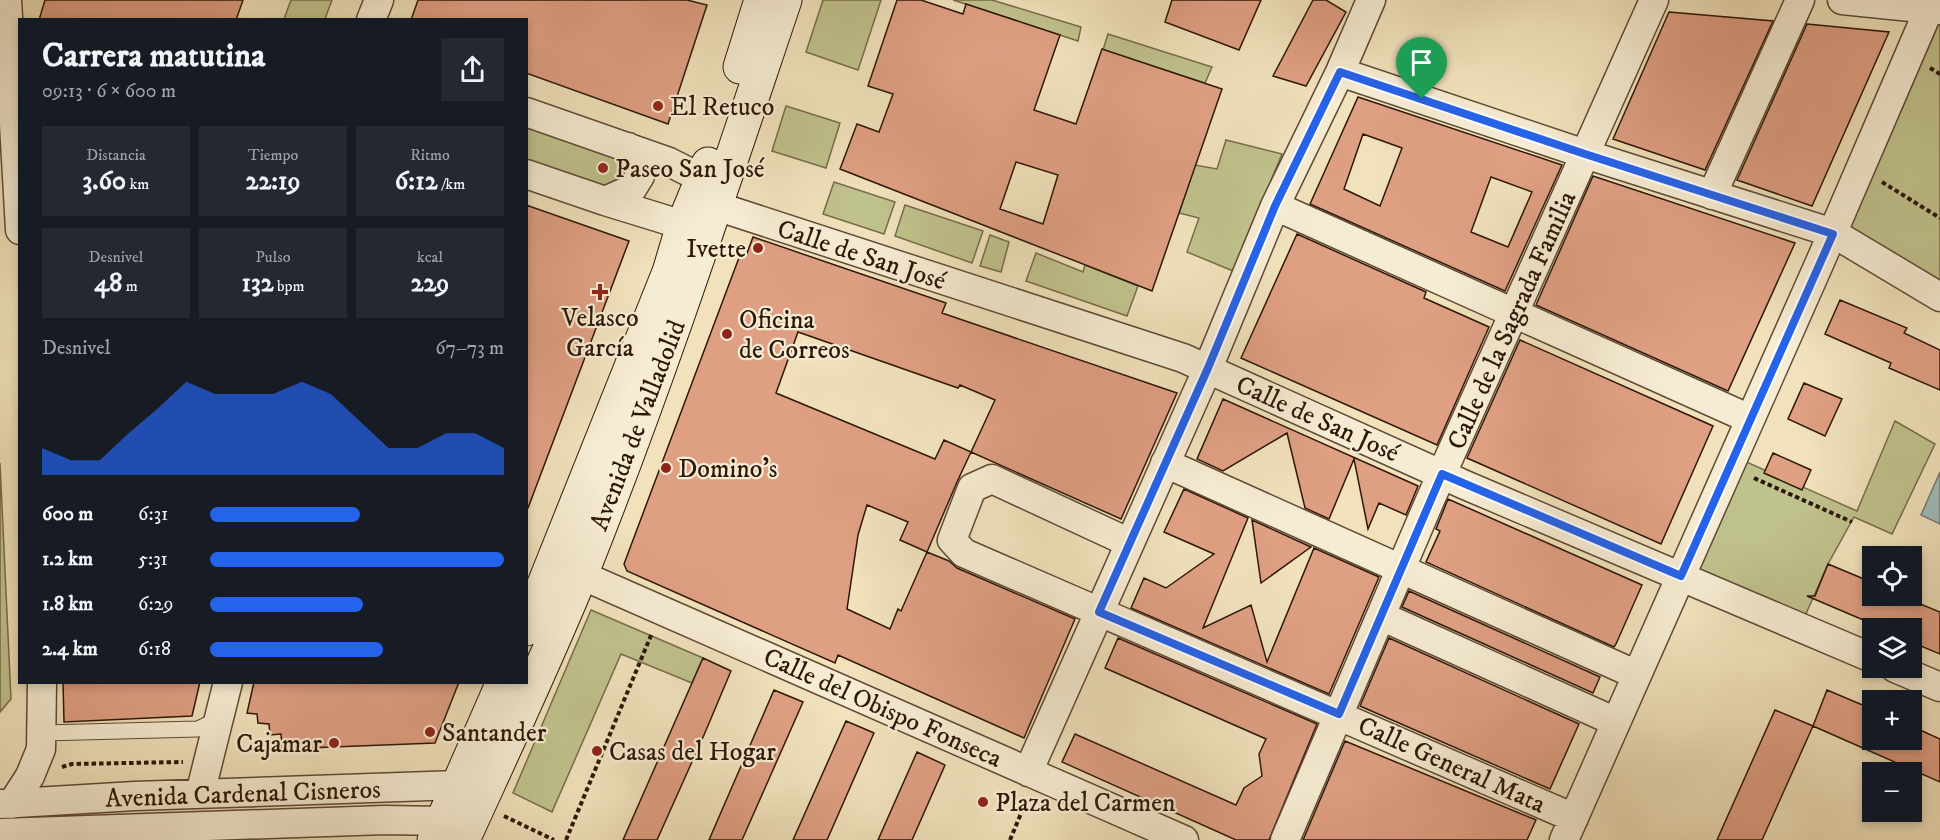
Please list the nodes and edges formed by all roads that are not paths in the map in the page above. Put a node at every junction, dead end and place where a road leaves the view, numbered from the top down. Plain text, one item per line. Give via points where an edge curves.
1 (7, 0) edge
2 (379, 0) edge
3 (761, 0) edge
4 (785, 0) edge
5 (1371, 0) edge
6 (1654, 0) edge
7 (1800, 0) edge
8 (1842, 0) edge
9 (1935, 10) edge
10 (372, 18) edge
11 (1340, 72) junction
12 (15, 73) edge
13 (528, 113) edge
14 (628, 147) junction
15 (1585, 154) junction
16 (18, 167) edge
17 (528, 175) edge
18 (709, 193) junction
19 (1712, 195) junction
20 (605, 201) junction
21 (1275, 206) junction
22 (683, 225) junction
23 (1833, 234) junction
24 (1940, 297) edge
25 (1514, 313) junction
26 (1208, 368) junction
27 (1750, 419) junction
28 (1165, 463) junction
29 (1442, 474) junction
30 (1130, 543) junction
31 (1401, 569) junction
32 (581, 575) junction
33 (1681, 576) junction
34 (1099, 612) junction
35 (1381, 616) junction
36 (528, 624) edge
37 (1862, 654) edge
38 (1637, 675) junction
39 (1919, 678) edge
40 (528, 682) edge
41 (42, 684) edge
42 (228, 684) edge
43 (502, 684) edge
44 (527, 684) edge
45 (1940, 687) edge
46 (1339, 714) junction
47 (219, 719) junction
48 (1616, 722) junction
49 (42, 733) junction
50 (1033, 775) junction
51 (200, 794) junction
52 (6, 804) edge
53 (461, 817) edge
54 (1569, 829) edge
55 (0, 833) edge
56 (40, 836) edge
57 (1184, 840) edge
58 (1286, 840) edge

1 - 12 street
2 - 10 street
3 - 18 main road, Avenida de Valladolid
4 - 18 main road, Avenida de Valladolid
5 - 11 street
6 - 15 street, Calle de la Sagrada Familia
7 - 19 street
8 - 9 street
9 - 23 street
11 - 15 street
11 - 21 street
12 - 16 street
13 - 14 street, Calle de San José
14 - 18 street, Calle de San José
14 - 20 street via 637,160 640,176 632,189
15 - 19 street
15 - 25 street, Calle de la Sagrada Familia
17 - 20 street
18 - 22 main road, Avenida de Valladolid
18 - 26 street, Calle de San José
18 - 32 main road, Avenida de Valladolid via 692,280
19 - 23 street
20 - 22 street
21 - 25 street
21 - 26 street
22 - 36 main road, Avenida de Valladolid via 669,272
23 - 24 street
23 - 27 street
25 - 27 street
25 - 29 street, Calle de la Sagrada Familia
26 - 28 street
26 - 29 street, Calle de San José
27 - 33 street
28 - 30 street
28 - 31 street
29 - 31 street, Calle de la Sagrada Familia
29 - 33 street, Calle de San José
30 - 34 street
30 - 34 street, Calle General Mata via 992,479 972,488 952,540 964,553
31 - 35 street, Calle de la Sagrada Familia
31 - 38 street
32 - 40 main road, Avenida de Valladolid
32 - 50 street, Calle del Obispo Fonseca
33 - 37 street, Calle de San José
33 - 38 street
34 - 46 street, Calle General Mata
34 - 50 street
35 - 46 street, Calle de la Sagrada Familia
35 - 48 street
38 - 48 street
39 - 45 street
41 - 49 street
42 - 47 street
43 - 53 main road
44 - 53 main road, Avenida de Valladolid
46 - 54 street, Calle General Mata
46 - 58 street, Calle de la Sagrada Familia
47 - 49 lane via 198,729
47 - 51 street
48 - 54 street
49 - 52 street via 34,767
50 - 57 street, Calle del Obispo Fonseca
51 - 52 street, Avenida Cardenal Cisneros
51 - 53 street, Avenida Cardenal Cisneros
53 - 56 street, Avenida Cardenal Cisneros
55 - 56 street, Avenida Cardenal Cisneros

